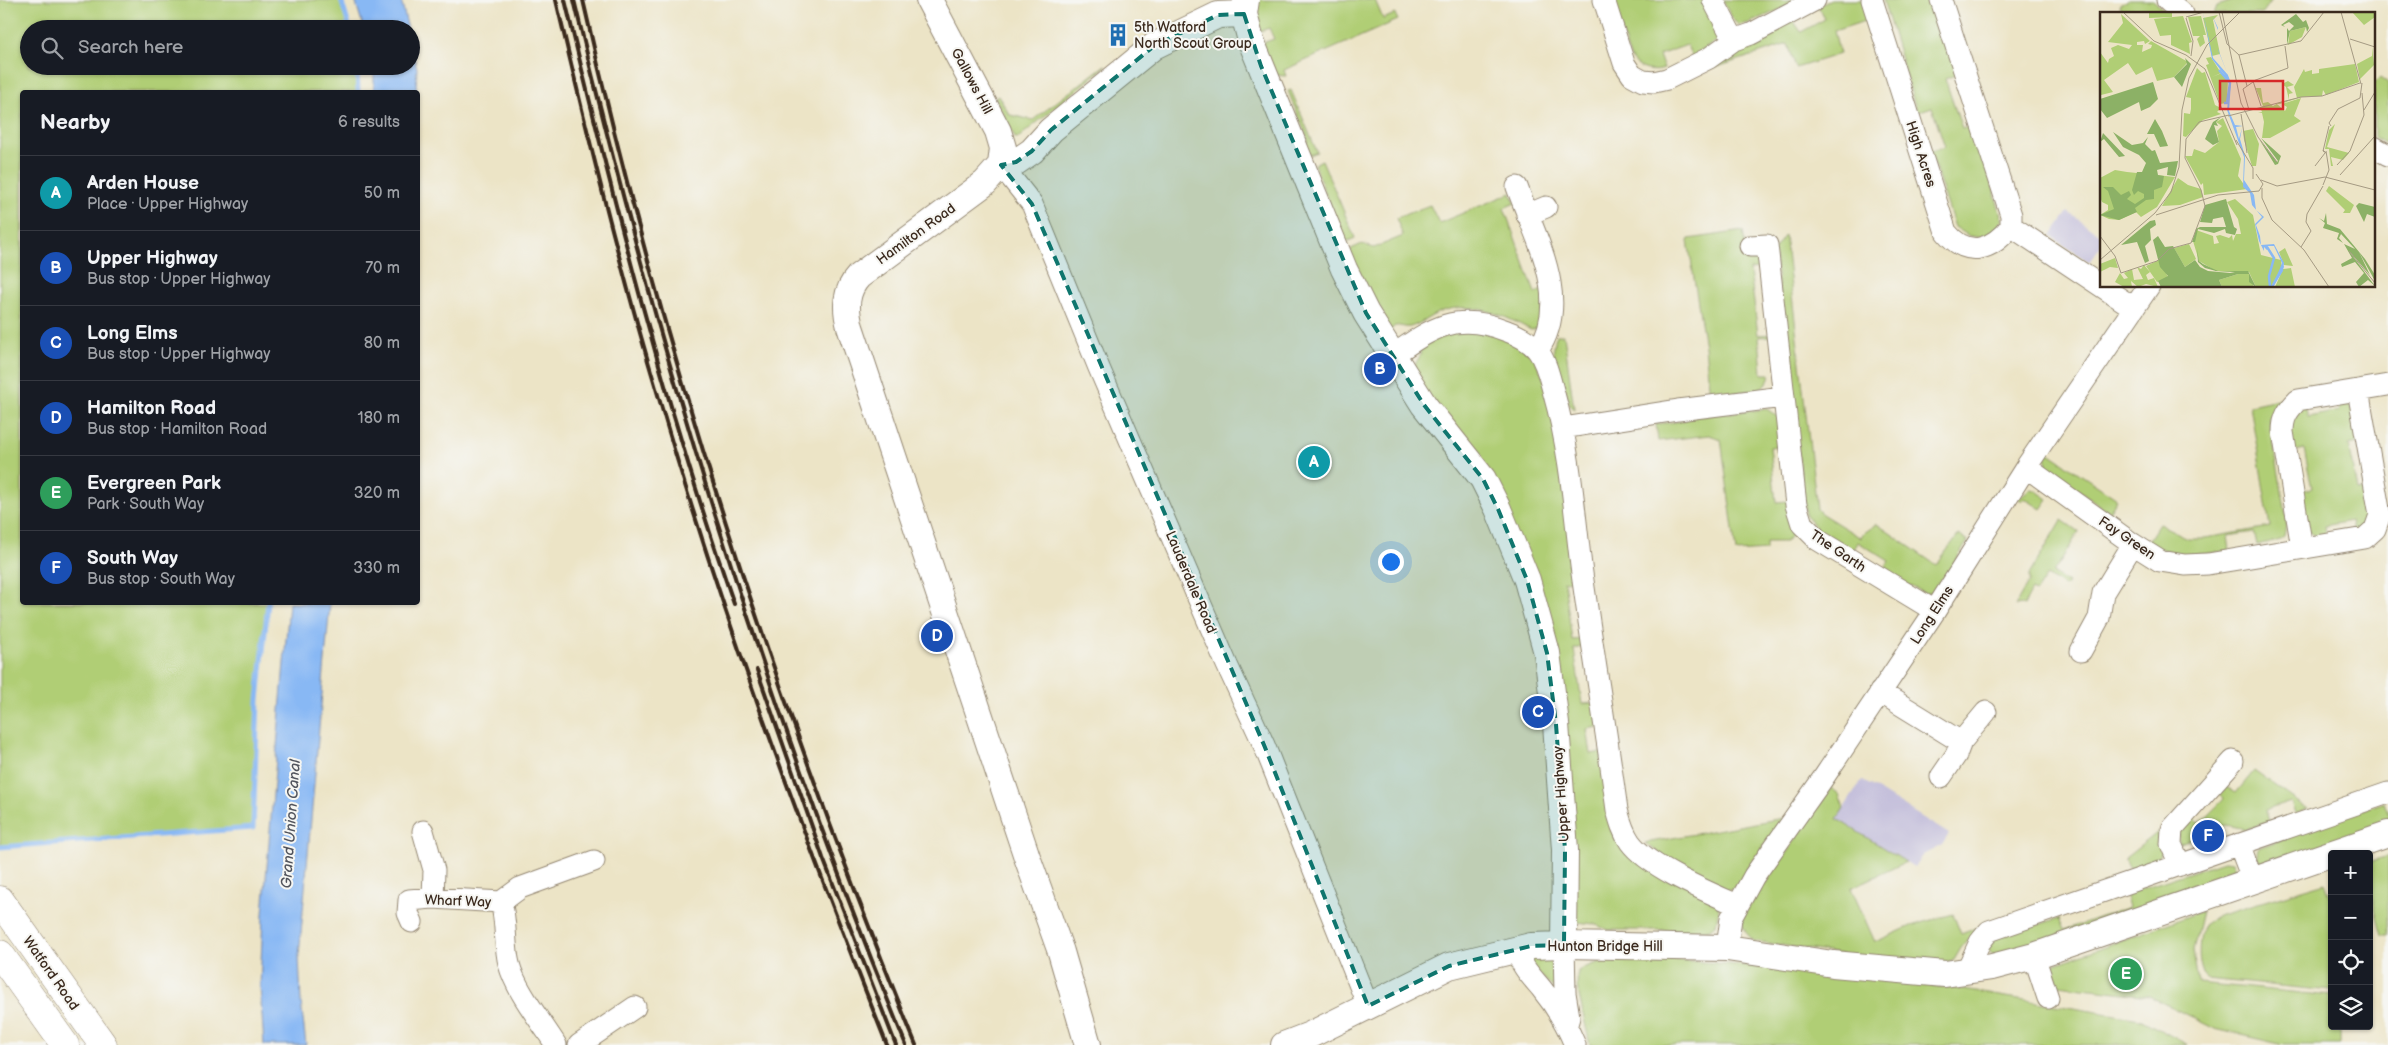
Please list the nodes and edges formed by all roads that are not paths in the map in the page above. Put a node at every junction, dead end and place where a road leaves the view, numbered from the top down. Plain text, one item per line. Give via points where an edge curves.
1 (929, 0) edge
2 (1604, 0) edge
3 (1713, 0) edge
4 (1815, 0) edge
5 (1872, 0) edge
6 (1941, 0) edge
7 (2167, 0) edge
8 (1245, 7) edge
9 (2180, 12) edge
10 (1734, 40) junction
11 (2376, 148) edge
12 (2388, 155) edge
13 (1001, 165) junction
14 (1517, 188) dead end
15 (2011, 226) junction
16 (1750, 246) dead end
17 (2100, 285) edge
18 (2104, 288) edge
19 (2148, 288) edge
20 (2134, 308) junction
21 (1538, 350) junction
22 (1392, 356) junction
23 (2388, 385) edge
24 (2358, 390) junction
25 (1783, 397) junction
26 (1563, 428) junction
27 (2026, 467) junction
28 (2132, 544) junction
29 (2302, 548) junction
30 (1934, 612) junction
31 (2081, 650) dead end
32 (1880, 692) junction
33 (1986, 712) dead end
34 (1961, 742) junction
35 (2233, 762) dead end
36 (1940, 777) dead end
37 (2388, 793) edge
38 (423, 831) dead end
39 (2388, 834) edge
40 (2239, 844) junction
41 (594, 861) dead end
42 (2180, 865) junction
43 (2253, 881) junction
44 (433, 898) junction
45 (0, 900) edge
46 (501, 902) junction
47 (1737, 905) junction
48 (412, 922) dead end
49 (1564, 945) junction
50 (1727, 948) junction
51 (1516, 949) junction
52 (0, 954) edge
53 (2034, 956) junction
54 (1955, 973) junction
55 (2048, 998) dead end
56 (1368, 1006) junction
57 (635, 1007) dead end
58 (1567, 1024) junction
59 (549, 1043) edge
60 (65, 1045) edge
61 (103, 1045) edge
62 (579, 1045) edge
63 (1088, 1045) edge
64 (1284, 1045) edge
65 (1575, 1045) edge

1 - 13 street, Gallows Hill via 998,131 1003,148
2 - 10 street via 1624,64 1632,75 1643,81 1667,79 1709,58
3 - 10 street
4 - 10 street
5 - 15 street, High Acres via 1946,232 1965,248 1980,249 1996,243
6 - 15 street via 2011,216
7 - 9 street
8 - 13 street, Hamilton Road via 1218,15 1154,46 1051,130 1032,151 1016,162
8 - 22 street, Upper Highway via 1260,66 1344,269
11 - 12 street
13 - 56 street, Lauderdale Road via 1032,204 1099,368 1264,745
13 - 63 street, Hamilton Road via 985,183 859,276 848,293 847,315 1063,959
14 - 21 street via 1536,211 1551,286 1550,319
15 - 17 street
16 - 25 street, The Garth via 1767,245
18 - 20 street
19 - 20 street, Long Elms
20 - 27 street, Long Elms
21 - 22 street via 1519,335 1493,326 1462,322 1446,324
21 - 26 street
22 - 49 street, Upper Highway via 1424,405 1483,479 1527,580 1547,653 1556,724 1565,850
23 - 24 street
24 - 29 street via 2298,400 2283,419
24 - 29 street, Fay Green via 2379,507 2378,522 2375,530 2365,538
25 - 26 street
25 - 30 street, The Garth via 1796,505 1802,524 1818,540
26 - 47 street via 1622,828 1644,856
27 - 28 street, Fay Green
27 - 30 street, Long Elms
28 - 29 street, Fay Green via 2160,561 2185,565
28 - 31 street via 2103,593 2099,618 2088,626
30 - 32 street, Long Elms
32 - 34 street
32 - 47 street, Long Elms
33 - 34 street
34 - 36 street
35 - 42 street via 2172,828 2171,844
37 - 40 street
38 - 44 street via 434,870
39 - 43 street, Hunton Bridge Hill
40 - 42 street
40 - 43 street
41 - 46 street via 520,888
42 - 54 street via 1989,931
43 - 53 street, Hunton Bridge Hill
44 - 46 street, Wharf Way
44 - 48 street, Wharf Way via 409,900 408,914
45 - 61 highway, Watford Road
46 - 59 street, Wharf Way via 509,965
47 - 50 street, Long Elms via 1730,918
49 - 50 street, Hunton Bridge Hill
49 - 51 street, Hunton Bridge Hill
49 - 58 street
50 - 54 street, Hunton Bridge Hill via 1833,964
51 - 56 street, Hunton Bridge Hill via 1450,966
51 - 58 street via 1523,967
52 - 60 highway
53 - 54 street, Hunton Bridge Hill
53 - 55 street
56 - 64 street, Hunton Bridge Hill
57 - 62 street
58 - 65 street

